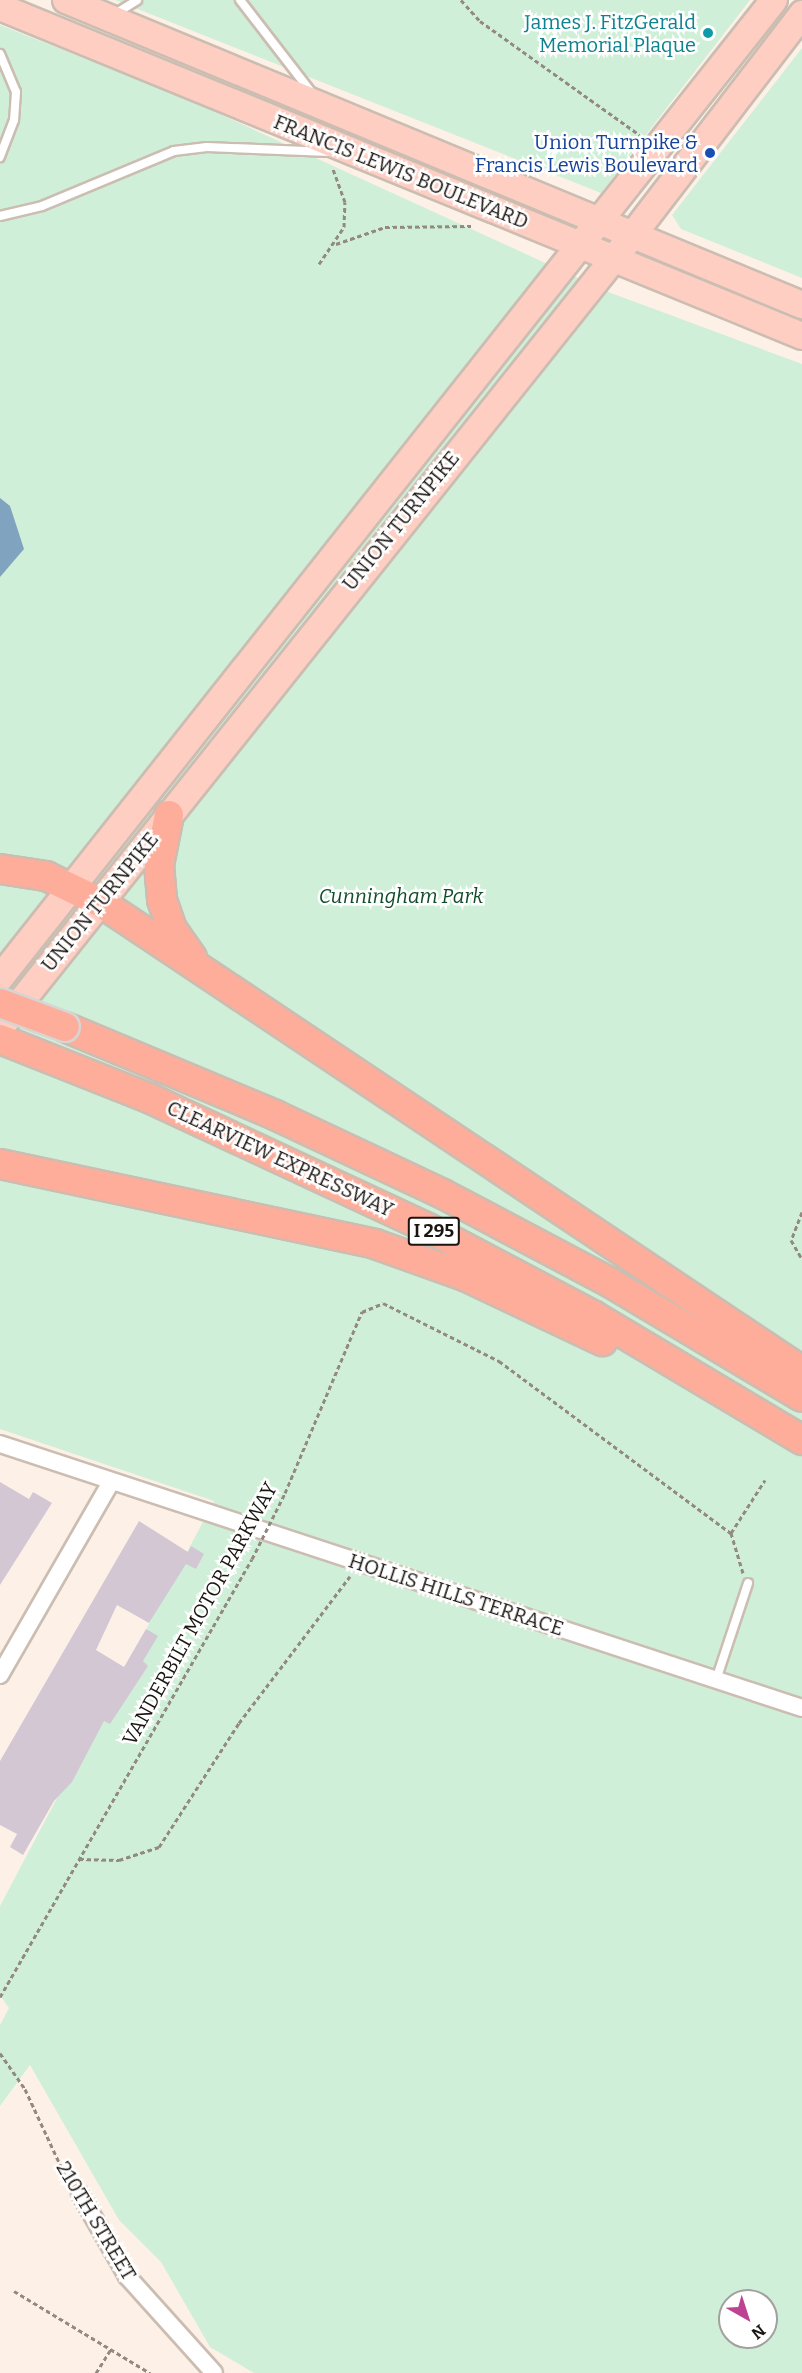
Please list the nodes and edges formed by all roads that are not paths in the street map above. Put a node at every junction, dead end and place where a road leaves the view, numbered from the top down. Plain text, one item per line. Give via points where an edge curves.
1 (66, 0) edge
2 (137, 0) edge
3 (240, 0) edge
4 (766, 5) edge
5 (0, 7) edge
6 (802, 14) edge
7 (109, 18) junction
8 (0, 54) edge
9 (322, 107) junction
10 (352, 153) junction
11 (0, 157) edge
12 (0, 216) edge
13 (605, 219) junction
14 (635, 232) junction
15 (583, 245) junction
16 (614, 258) junction
17 (802, 305) edge
18 (802, 336) edge
19 (169, 815) junction
20 (0, 869) edge
21 (72, 887) junction
22 (100, 902) junction
23 (0, 978) edge
24 (215, 980) junction
25 (0, 1003) edge
26 (0, 1028) edge
27 (0, 1039) edge
28 (0, 1164) edge
29 (802, 1371) edge
30 (802, 1397) edge
31 (802, 1441) edge
32 (0, 1444) edge
33 (111, 1482) junction
34 (748, 1583) road end
35 (0, 1675) edge
36 (716, 1680) junction
37 (802, 1708) edge
38 (80, 2194) road end
39 (214, 2373) edge

1 - 7 main road, FRANCIS LEWIS BOULEVARD
2 - 7 lane
3 - 9 lane
4 - 13 main road, UNION TURNPIKE
5 - 10 main road, FRANCIS LEWIS BOULEVARD
6 - 14 main road, UNION TURNPIKE
7 - 9 main road, FRANCIS LEWIS BOULEVARD
8 - 11 lane via 16,92 14,120
9 - 13 main road, FRANCIS LEWIS BOULEVARD
10 - 12 lane via 242,147 174,152 42,206
10 - 15 main road, FRANCIS LEWIS BOULEVARD
13 - 14 main road, FRANCIS LEWIS BOULEVARD
13 - 15 main road, UNION TURNPIKE
14 - 16 main road, UNION TURNPIKE
14 - 17 main road, FRANCIS LEWIS BOULEVARD
15 - 16 main road, FRANCIS LEWIS BOULEVARD
15 - 21 main road, UNION TURNPIKE
16 - 18 main road, FRANCIS LEWIS BOULEVARD
16 - 19 main road, UNION TURNPIKE
19 - 22 main road, UNION TURNPIKE
19 - 24 highway via 159,865 166,916 188,953
20 - 21 highway via 46,876
21 - 22 highway
21 - 23 main road, UNION TURNPIKE
22 - 24 highway
22 - 26 main road, UNION TURNPIKE
24 - 29 highway
25 - 30 highway, CLEARVIEW EXPRESSWAY / I 295, bridge via 275,1115 443,1194 611,1283
27 - 31 highway, CLEARVIEW EXPRESSWAY / I 295 via 241,1140 484,1257
28 - 31 highway via 306,1226 426,1261 523,1302
32 - 33 street, HOLLIS HILLS TERRACE
33 - 35 street
33 - 36 street, HOLLIS HILLS TERRACE
34 - 36 lane
36 - 37 street, HOLLIS HILLS TERRACE
38 - 39 street, 210TH STREET via 127,2276

